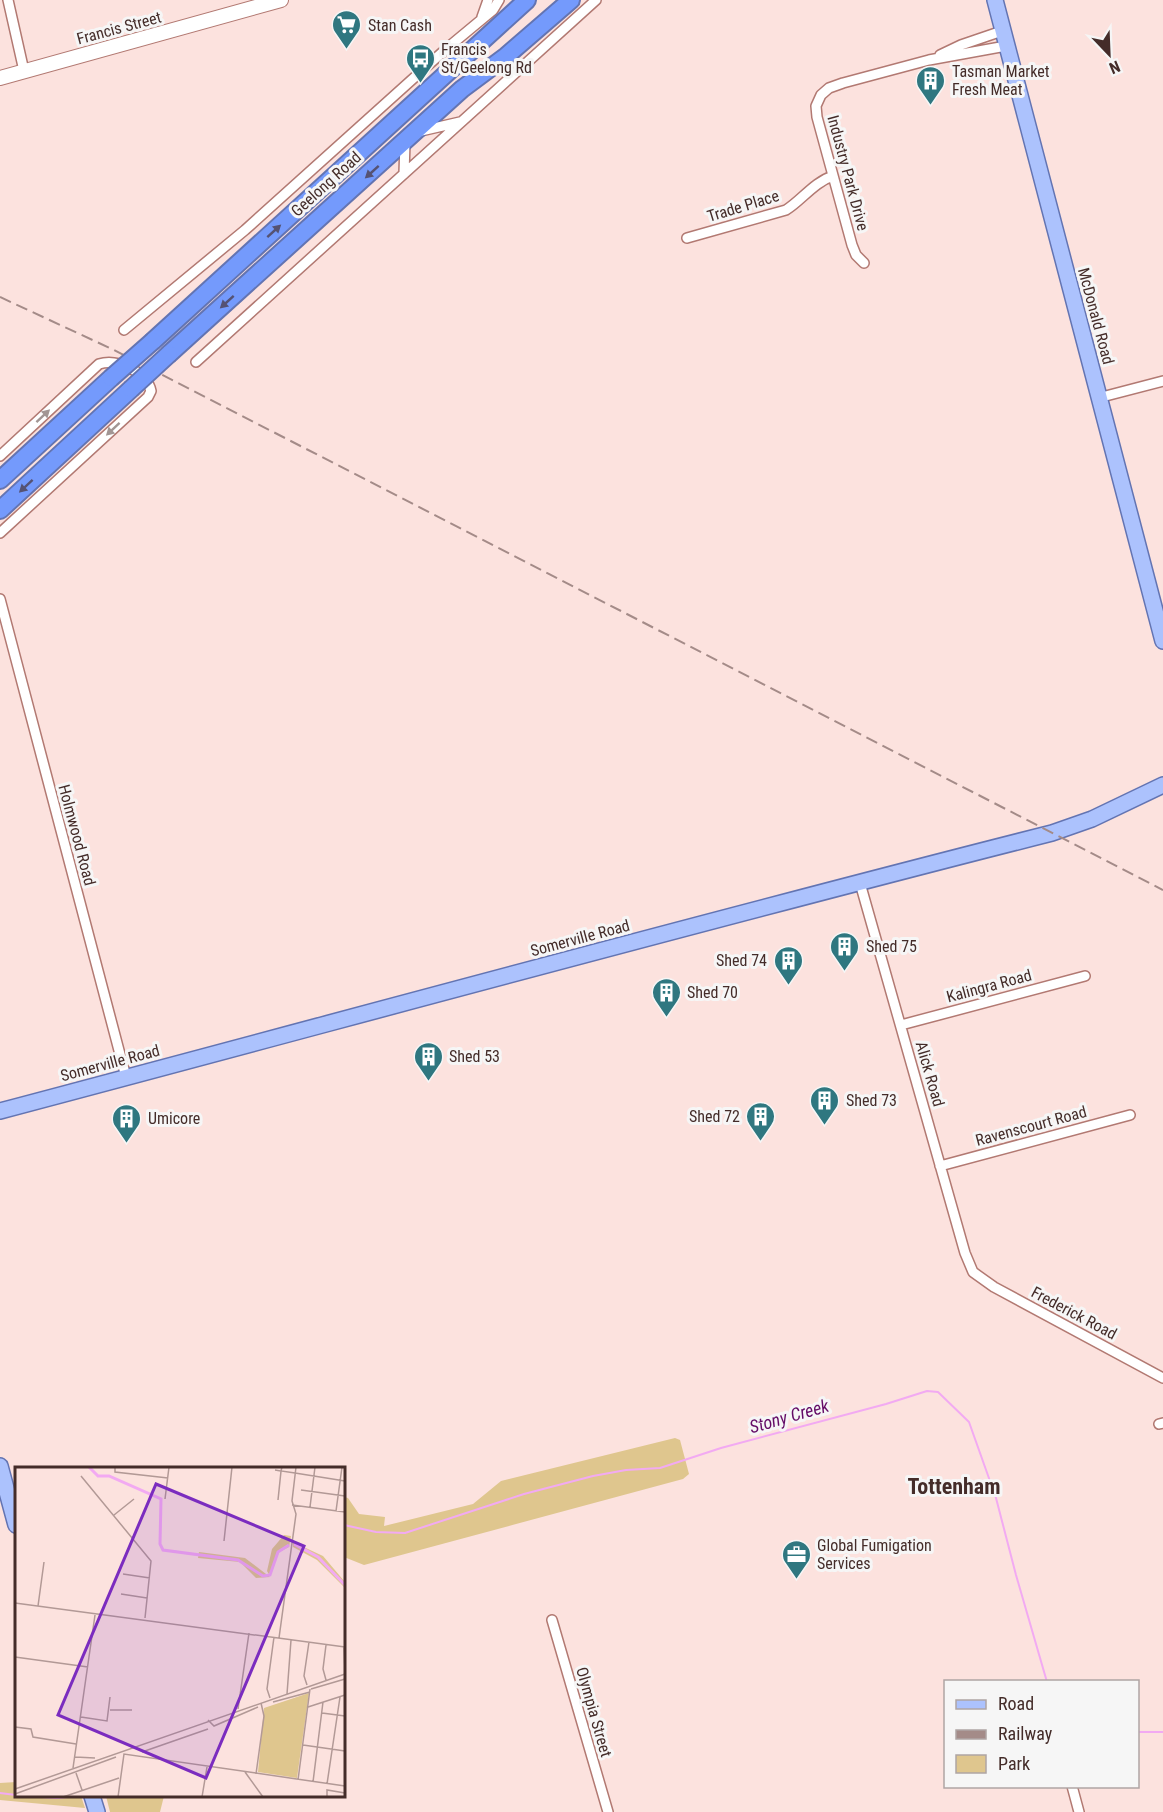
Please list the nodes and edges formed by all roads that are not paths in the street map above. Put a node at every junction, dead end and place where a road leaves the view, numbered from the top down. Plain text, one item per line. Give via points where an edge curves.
1 (8, 0) edge
2 (281, 0) edge
3 (488, 0) edge
4 (499, 0) edge
5 (527, 0) edge
6 (554, 0) edge
7 (571, 0) edge
8 (596, 0) edge
9 (994, 0) edge
10 (482, 17) junction
11 (1004, 39) junction
12 (929, 60) junction
13 (24, 71) junction
14 (0, 78) edge
15 (462, 89) junction
16 (462, 121) junction
17 (409, 138) junction
18 (404, 174) junction
19 (832, 176) junction
20 (687, 238) dead end
21 (864, 262) dead end
22 (124, 330) dead end
23 (196, 362) dead end
24 (1163, 381) edge
25 (1098, 398) junction
26 (0, 456) edge
27 (0, 480) edge
28 (0, 510) edge
29 (0, 533) edge
30 (0, 599) edge
31 (1163, 641) edge
32 (1163, 784) edge
33 (860, 883) junction
34 (1085, 976) dead end
35 (901, 1025) junction
36 (126, 1077) junction
37 (0, 1110) edge
38 (1130, 1115) dead end
39 (940, 1166) junction
40 (973, 1272) joint
41 (1163, 1378) edge
42 (0, 1467) edge
43 (15, 1522) edge
44 (552, 1620) dead end
45 (1073, 1788) edge
46 (608, 1812) edge
47 (1079, 1812) edge

1 - 13 street
2 - 13 main road, Francis Street
3 - 10 street, Geelong Road
4 - 10 street, Geelong Road
27 -> 5 highway, Geelong Road, bridge
6 - 15 highway
7 - 15 highway, Geelong Road
8 - 16 street, Geelong Road
9 - 11 main road, McDonald Road
10 - 22 street, Geelong Road via 245,230
11 - 12 street, Industry Park Drive
11 - 12 street, Industry Park Drive via 961,45
11 - 25 main road, McDonald Road
12 - 19 street, Industry Park Drive via 843,83 821,95 817,117
13 - 14 main road, Francis Street
15 - 17 highway, Geelong Road
16 - 17 street, Geelong Road
16 - 18 street, Geelong Road
17 - 18 street
17 -> 28 highway, Geelong Road, bridge
18 - 23 street, Geelong Road
19 - 20 street, Trade Place via 773,216
19 - 21 street, Industry Park Drive via 852,245
24 - 25 street
25 - 31 main road, McDonald Road
26 -> 29 street via 99,364 119,364 149,384 148,397
30 - 36 street, Holmwood Road
32 - 33 main road, Somerville Road via 1058,831
33 - 35 street, Alick Road
33 - 36 main road, Somerville Road
34 - 35 street, Kalingra Road
35 - 39 street, Alick Road
36 - 37 main road, Somerville Road
38 - 39 street, Ravenscourt Road
39 - 40 street, Alick Road
40 - 41 street, Frederick Road
42 - 43 main road
44 - 46 street, Olympia Street
45 - 47 street

